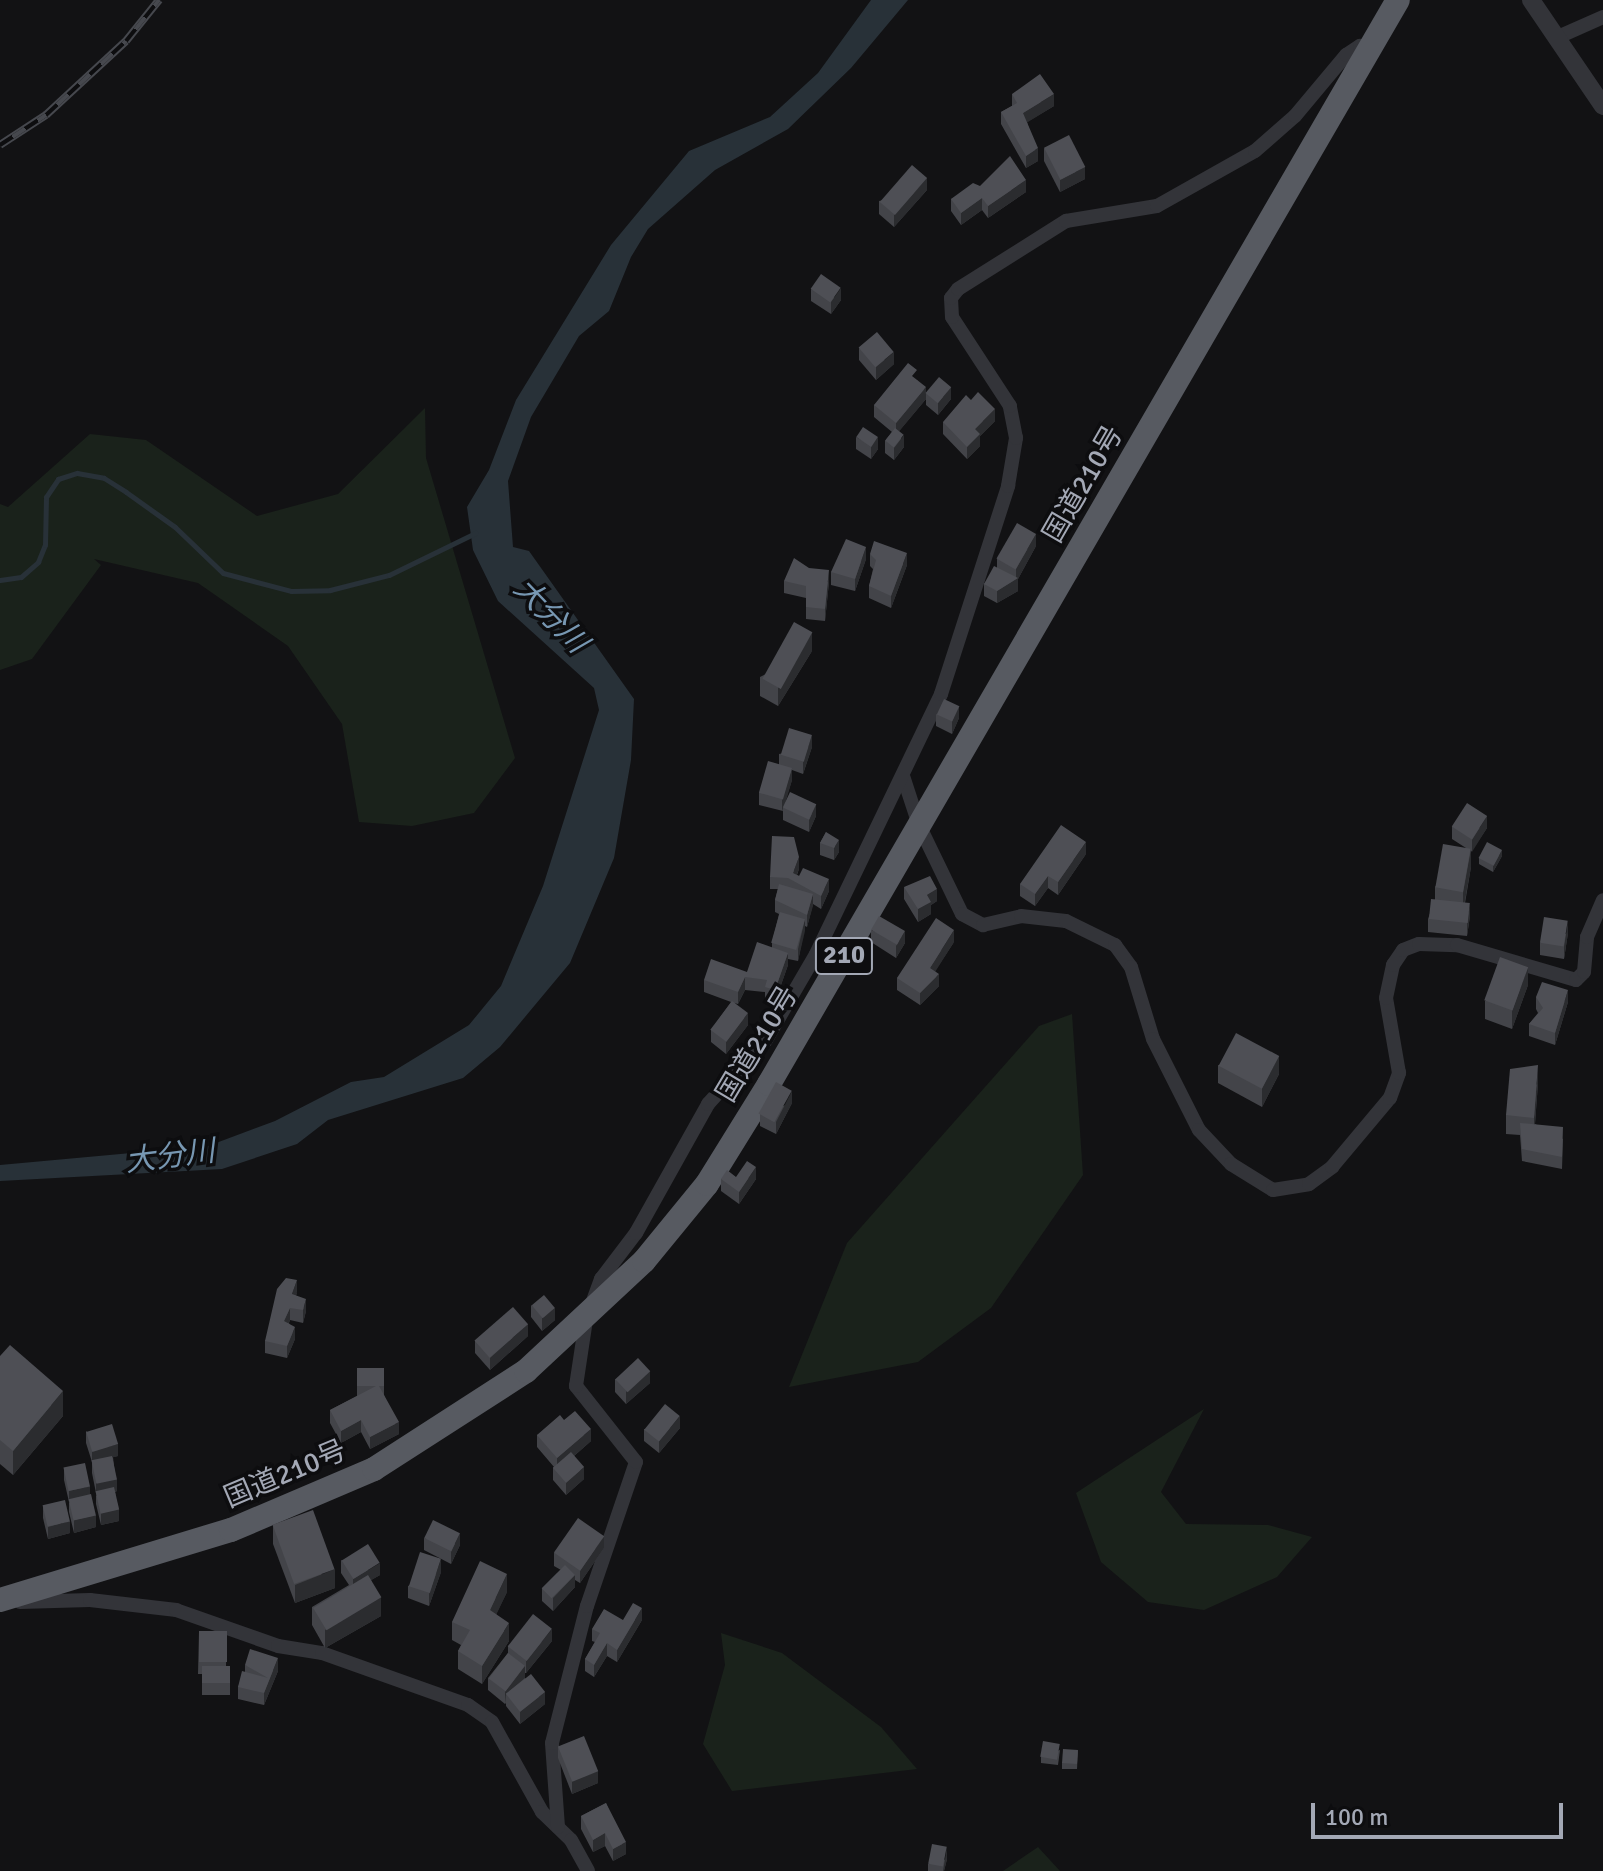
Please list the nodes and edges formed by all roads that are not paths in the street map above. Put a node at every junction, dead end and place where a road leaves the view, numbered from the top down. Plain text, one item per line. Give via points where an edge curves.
1 (1398, 0) edge
2 (1531, 0) edge
3 (1603, 17) edge
4 (1558, 37) junction
5 (1370, 49) junction
6 (1603, 106) edge
7 (903, 776) junction
8 (919, 825) junction
9 (1603, 900) edge
10 (586, 1320) junction
11 (0, 1600) edge
12 (558, 1827) junction
13 (588, 1871) edge

1 - 5 highway, 国道210号 / 210
2 - 4 street
3 - 4 street
4 - 6 street
5 - 7 street via 1360,46 1346,55 1295,116 1255,151 1157,206 1066,221 954,294 952,317 1010,406 1015,453 953,663
5 - 8 highway, 国道210号 / 210
7 - 8 street
7 - 10 street via 782,1014 766,1040 708,1104 636,1233 601,1279
8 - 9 street via 962,914 972,923 990,925 1027,916 1066,921 1100,934 1123,954 1153,1039 1199,1130 1231,1164 1273,1190 1309,1184 1332,1167 1390,1098 1399,1073 1386,998 1393,965 1403,950 1419,944 1457,945 1576,980 1584,972 1587,937
8 - 10 highway, 国道210号 / 210 via 707,1184 644,1261
10 - 11 highway, 国道210号 / 210 via 502,1389 374,1469 231,1530
10 - 12 street via 576,1386 636,1462 587,1606 552,1743
11 - 12 street via 90,1600 176,1610 454,1699 492,1722 542,1812
12 - 13 street

